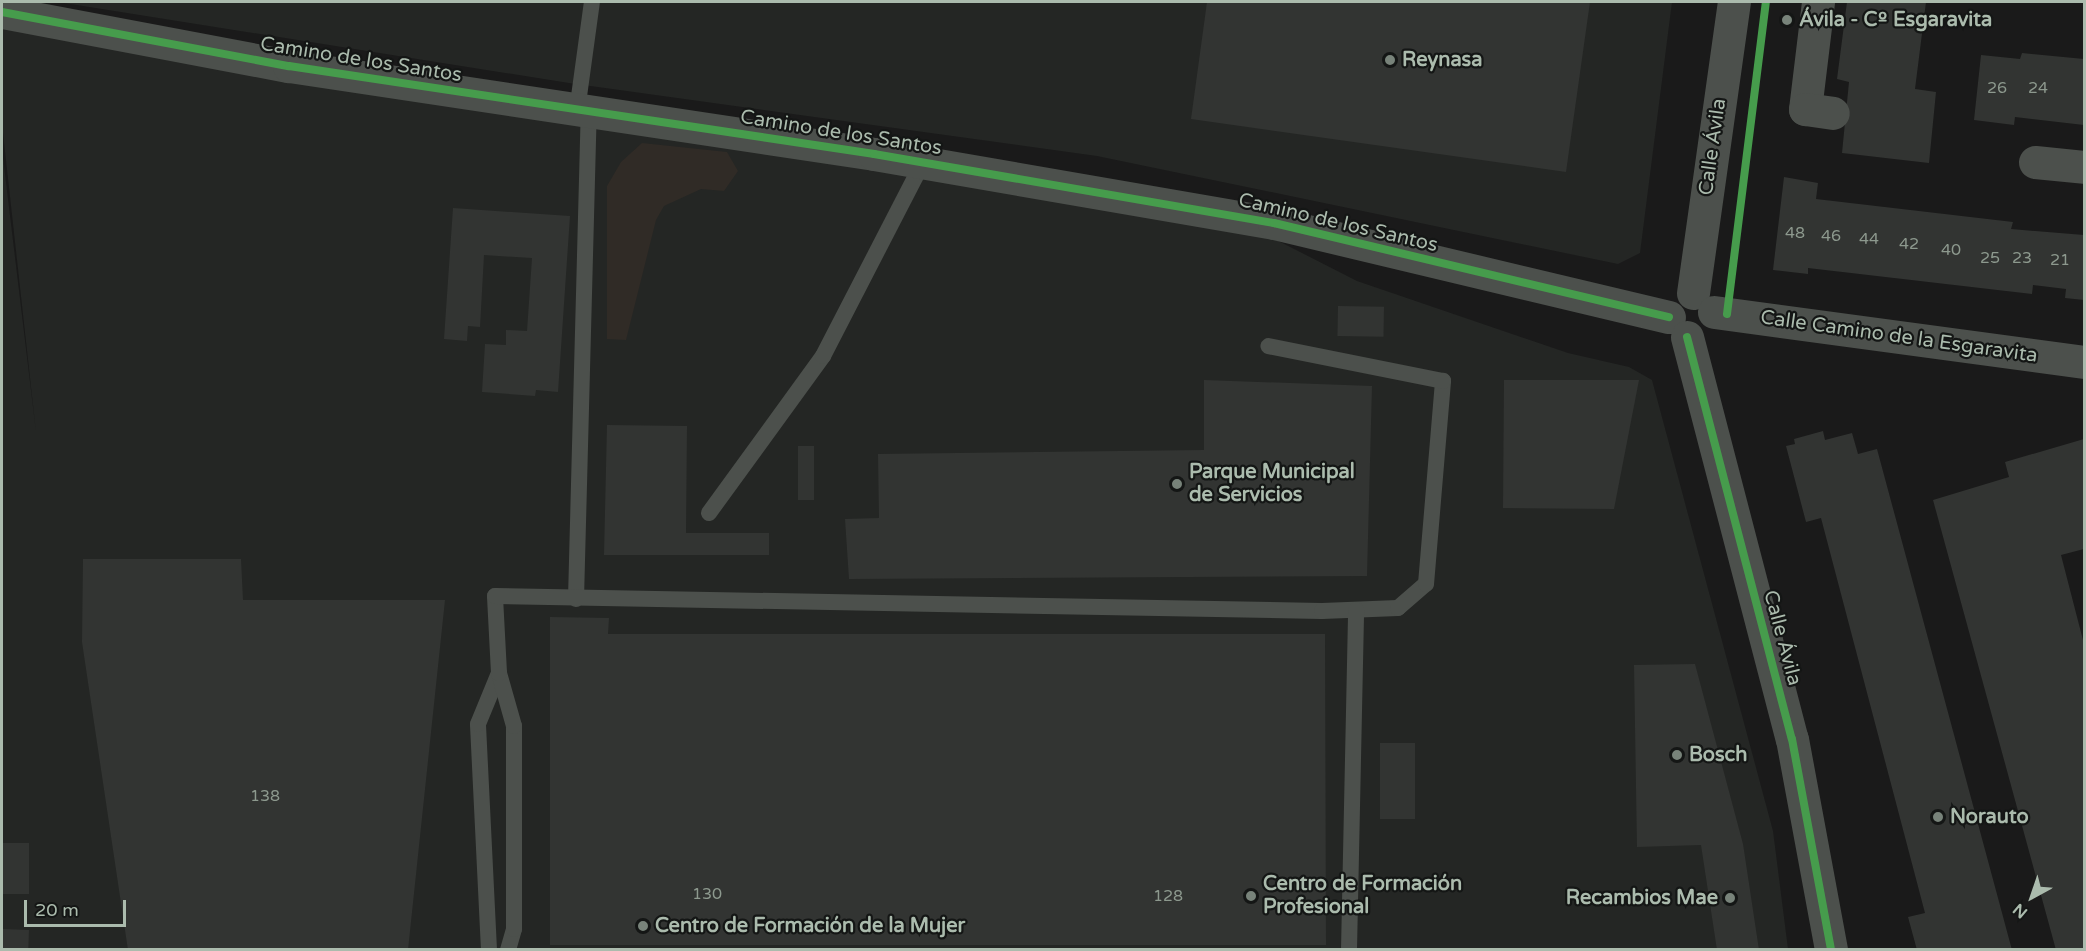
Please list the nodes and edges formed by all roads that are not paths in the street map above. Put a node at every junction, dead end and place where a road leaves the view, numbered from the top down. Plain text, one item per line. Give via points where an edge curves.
1 (592, 2) edge
2 (1734, 2) edge
3 (1818, 2) edge
4 (2, 12) edge
5 (583, 112) junction
6 (1833, 113) dead end
7 (923, 162) junction
8 (2035, 162) dead end
9 (2085, 167) edge
10 (1704, 303) junction
11 (1678, 327) junction
12 (1268, 346) dead end
13 (2085, 362) edge
14 (709, 513) dead end
15 (576, 599) junction
16 (1356, 610) junction
17 (499, 673) junction
18 (489, 950) edge
19 (508, 950) edge
20 (1349, 950) edge
21 (1831, 950) edge

1 - 5 lane
2 - 10 street, Calle Ávila
3 - 6 street via 1805,110
4 - 5 street, Camino de los Santos via 289,66
5 - 7 street, Camino de los Santos
5 - 15 lane
7 - 11 street, Camino de los Santos via 1274,223
7 - 14 lane via 823,356
8 - 9 street
10 - 11 street via 1707,332
10 - 13 street, Calle Camino de la Esgaravita
11 - 21 street, Calle Ávila via 1791,739
12 - 16 lane via 1443,381 1426,584 1398,608
15 - 16 lane
15 - 17 lane via 495,596
16 - 20 lane
17 - 18 lane via 478,724
17 - 19 lane via 514,726 514,929

